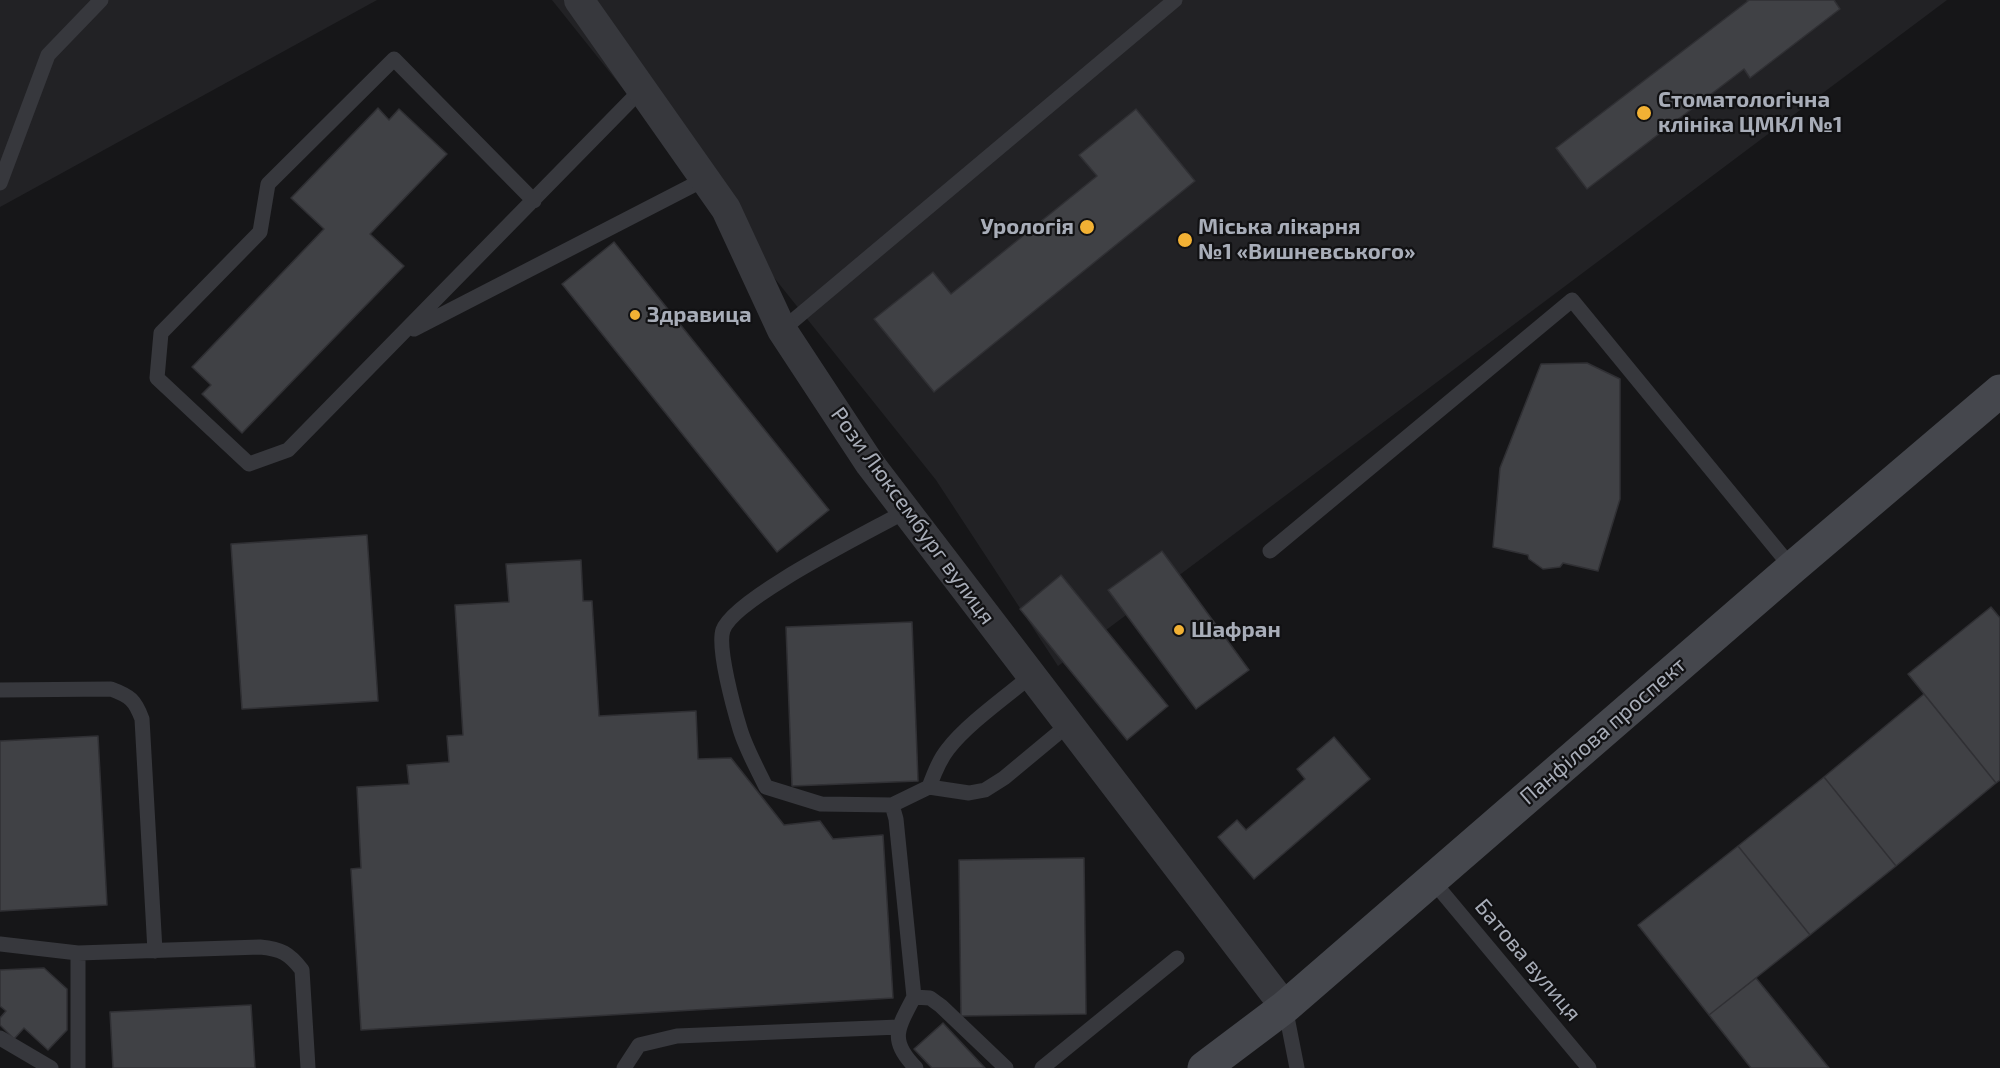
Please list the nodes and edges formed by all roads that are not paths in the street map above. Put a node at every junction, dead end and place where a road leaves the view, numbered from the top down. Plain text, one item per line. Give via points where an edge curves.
1 (101, 0) edge
2 (579, 0) edge
3 (1175, 0) edge
4 (641, 90) junction
5 (705, 179) junction
6 (0, 183) edge
7 (534, 201) junction
8 (782, 330) junction
9 (401, 336) junction
10 (2000, 391) edge
11 (906, 511) junction
12 (1270, 551) dead end
13 (1792, 568) junction
14 (1032, 675) junction
15 (0, 690) edge
16 (1069, 724) junction
17 (929, 787) junction
18 (892, 805) junction
19 (1432, 880) junction
20 (0, 944) edge
21 (155, 951) junction
22 (78, 953) junction
23 (1177, 958) dead end
24 (914, 997) junction
25 (1286, 1007) junction
26 (899, 1027) junction
27 (0, 1038) edge
28 (51, 1068) edge
29 (78, 1068) edge
30 (308, 1068) edge
31 (624, 1068) edge
32 (916, 1068) edge
33 (1006, 1068) edge
34 (1042, 1068) edge
35 (1204, 1068) edge
36 (1297, 1068) edge
37 (1589, 1068) edge

1 - 6 lane via 48,55
2 - 4 street, Рози Люксембург вулиця
3 - 8 lane
4 - 5 street, Рози Люксембург вулиця
4 - 7 lane
5 - 8 street, Рози Люксембург вулиця via 726,209
5 - 9 lane
7 - 9 lane
7 - 9 lane via 394,59 268,184 260,232 161,333 158,378 249,464 288,450
8 - 11 street, Рози Люксембург вулиця via 870,464
10 - 13 main road, Панфілова проспект
11 - 14 street, Рози Люксембург вулиця
11 - 18 lane via 768,588 733,615 723,630 721,650 740,729 766,788 821,804
12 - 13 lane via 1572,300
13 - 19 main road, Панфілова проспект
14 - 16 street, Рози Люксембург вулиця
14 - 17 lane via 948,749
15 - 21 lane via 111,689 126,694 137,705 142,719
16 - 17 lane via 985,790 969,793
16 - 25 street, Рози Люксембург вулиця
17 - 18 lane
18 - 24 lane
19 - 25 main road, Панфілова проспект
19 - 37 lane, Батова вулиця
20 - 22 lane
21 - 22 lane
21 - 30 lane via 260,947 277,949 292,958 302,970
22 - 29 lane
23 - 34 lane
24 - 26 lane
24 - 33 lane via 930,998 941,1006
25 - 35 main road, Панфілова проспект
25 - 36 lane
26 - 31 lane via 677,1036 639,1045
26 - 32 lane via 898,1043
27 - 28 lane

